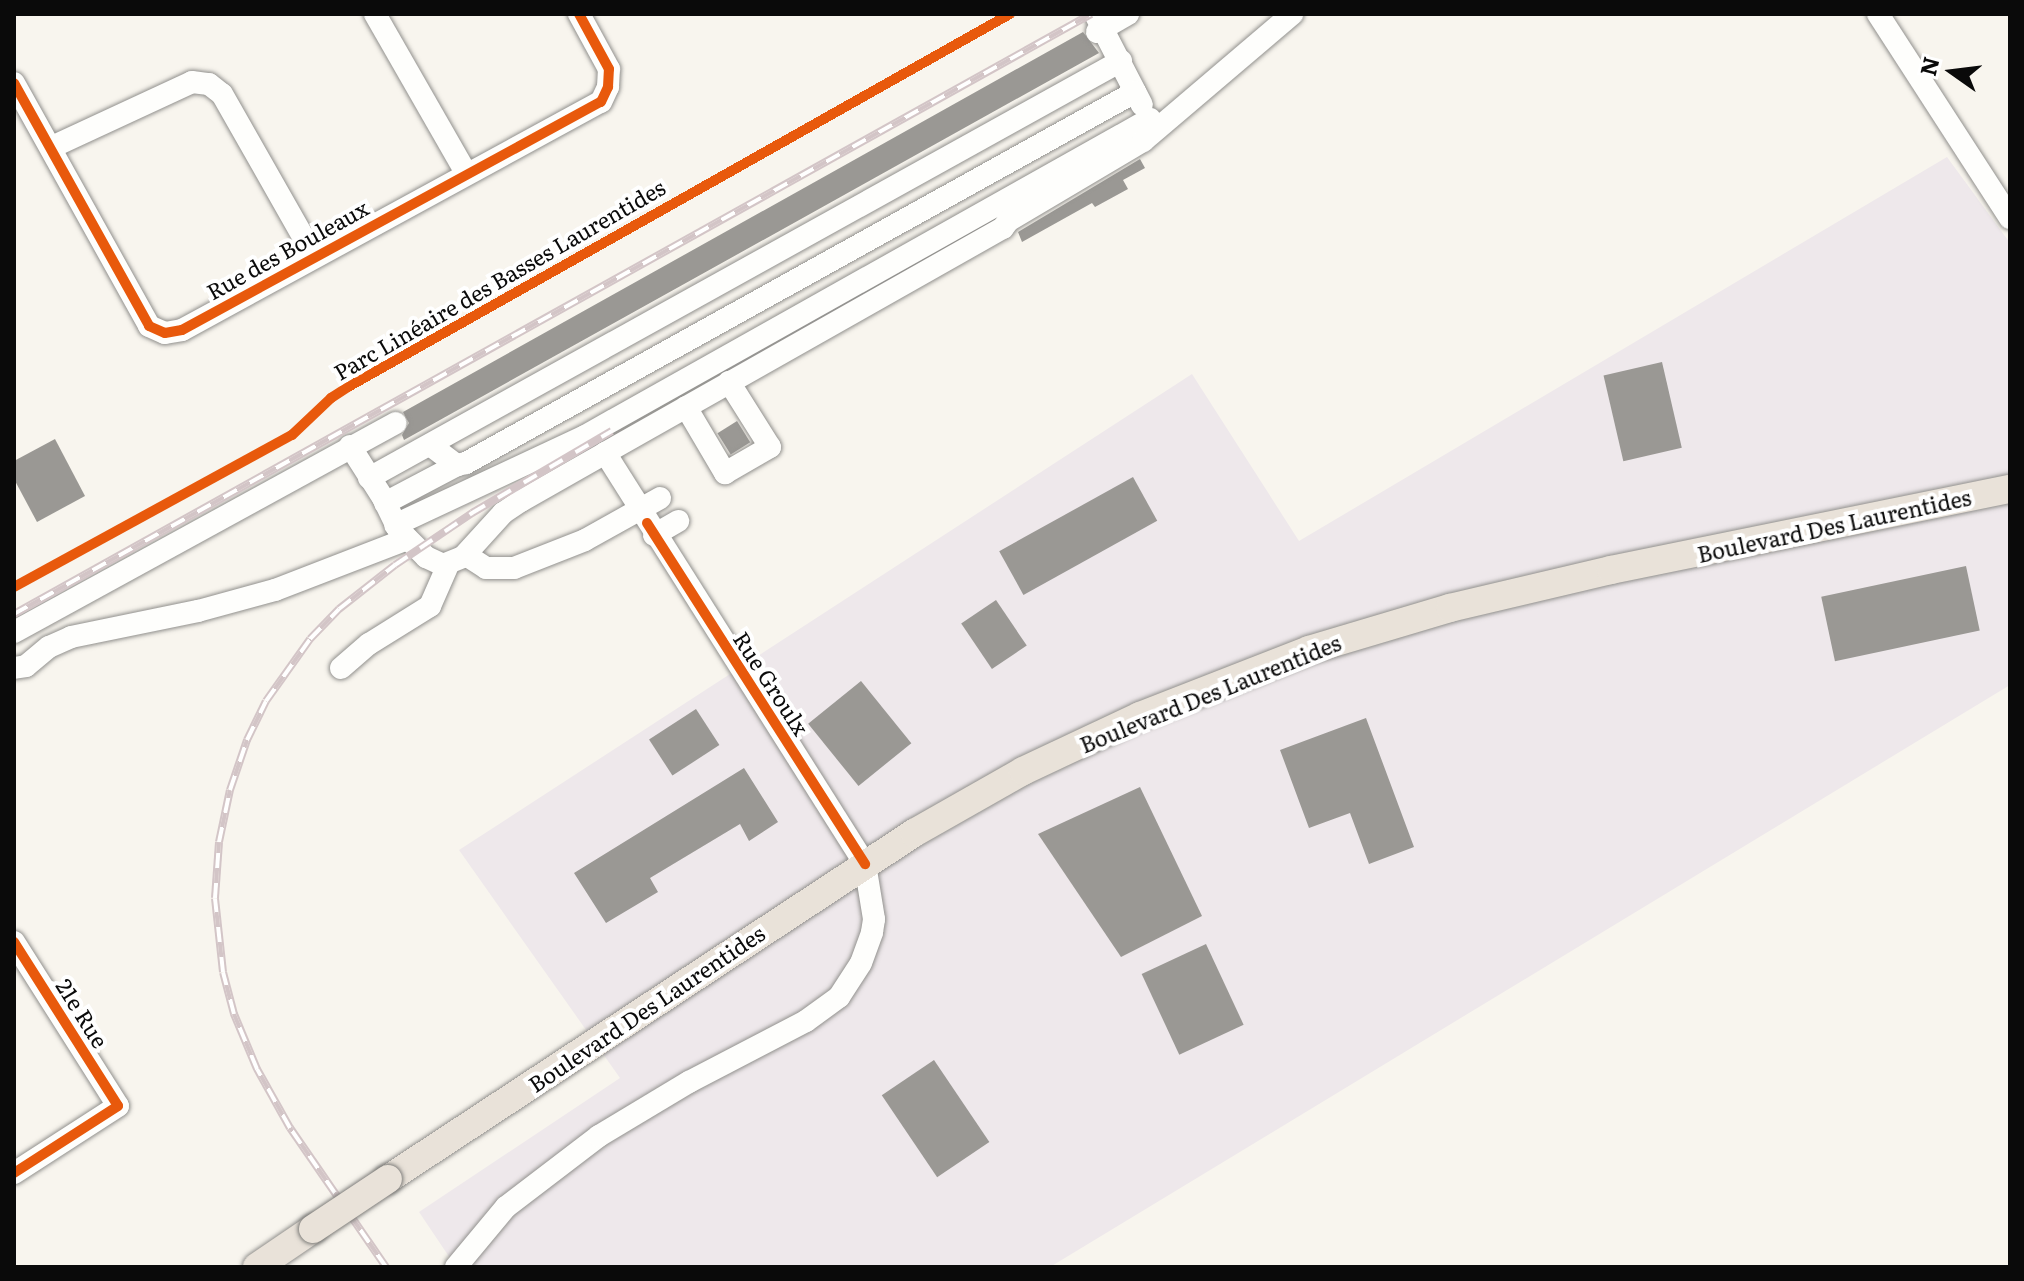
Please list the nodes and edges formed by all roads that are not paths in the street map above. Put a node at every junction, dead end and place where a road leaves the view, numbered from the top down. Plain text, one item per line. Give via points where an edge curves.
1 (375, 14) edge
2 (579, 14) edge
3 (1128, 14) edge
4 (1292, 14) edge
5 (1878, 14) edge
6 (1098, 25) edge
7 (1121, 61) junction
8 (14, 83) edge
9 (1135, 92) junction
10 (1153, 124) junction
11 (52, 147) junction
12 (466, 173) junction
13 (2010, 218) edge
14 (314, 256) junction
15 (729, 382) junction
16 (686, 407) junction
17 (395, 423) dead end
18 (430, 445) junction
19 (350, 446) junction
20 (605, 453) junction
21 (457, 465) junction
22 (369, 478) junction
23 (2010, 489) edge
24 (660, 498) dead end
25 (385, 503) junction
26 (678, 521) dead end
27 (647, 523) junction
28 (401, 532) junction
29 (457, 560) junction
30 (14, 632) edge
31 (14, 668) edge
32 (341, 668) dead end
33 (865, 864) junction
34 (14, 942) edge
35 (14, 1173) edge
36 (257, 1267) edge
37 (456, 1267) edge

1 - 12 street
2 - 12 street, Rue des Bouleaux via 609,69 601,102
3 - 6 street
4 - 10 street
5 - 13 street
6 - 7 street
7 - 9 street
7 - 18 street
8 - 11 street, Rue des Bouleaux
9 - 10 street
9 - 21 street
10 - 15 street via 1003,228
10 - 28 street
11 - 14 street via 192,82 209,84 222,94
11 - 14 street, Rue des Bouleaux via 149,326 165,333 182,330
12 - 14 street, Rue des Bouleaux
15 - 16 street
15 - 16 street via 770,447 725,473
16 - 20 street
17 - 19 street
18 - 21 street
18 - 22 street
19 - 22 street
19 - 30 street
20 - 27 street, Rue Groulx
20 - 29 street via 503,513
21 - 25 street
22 - 25 street
23 - 33 main road, Boulevard Des Laurentides via 1524,590 1309,650 1078,744
24 - 27 street
25 - 28 street
26 - 27 street
27 - 29 street via 514,568
27 - 33 street, Rue Groulx
28 - 29 street via 426,557
28 - 31 street via 275,590 71,637
29 - 32 street via 430,606
33 - 36 main road, Boulevard Des Laurentides, bridge
33 - 37 street via 872,932 861,963 839,997 806,1021 599,1136 506,1207
34 - 35 street, 21e Rue via 118,1106

